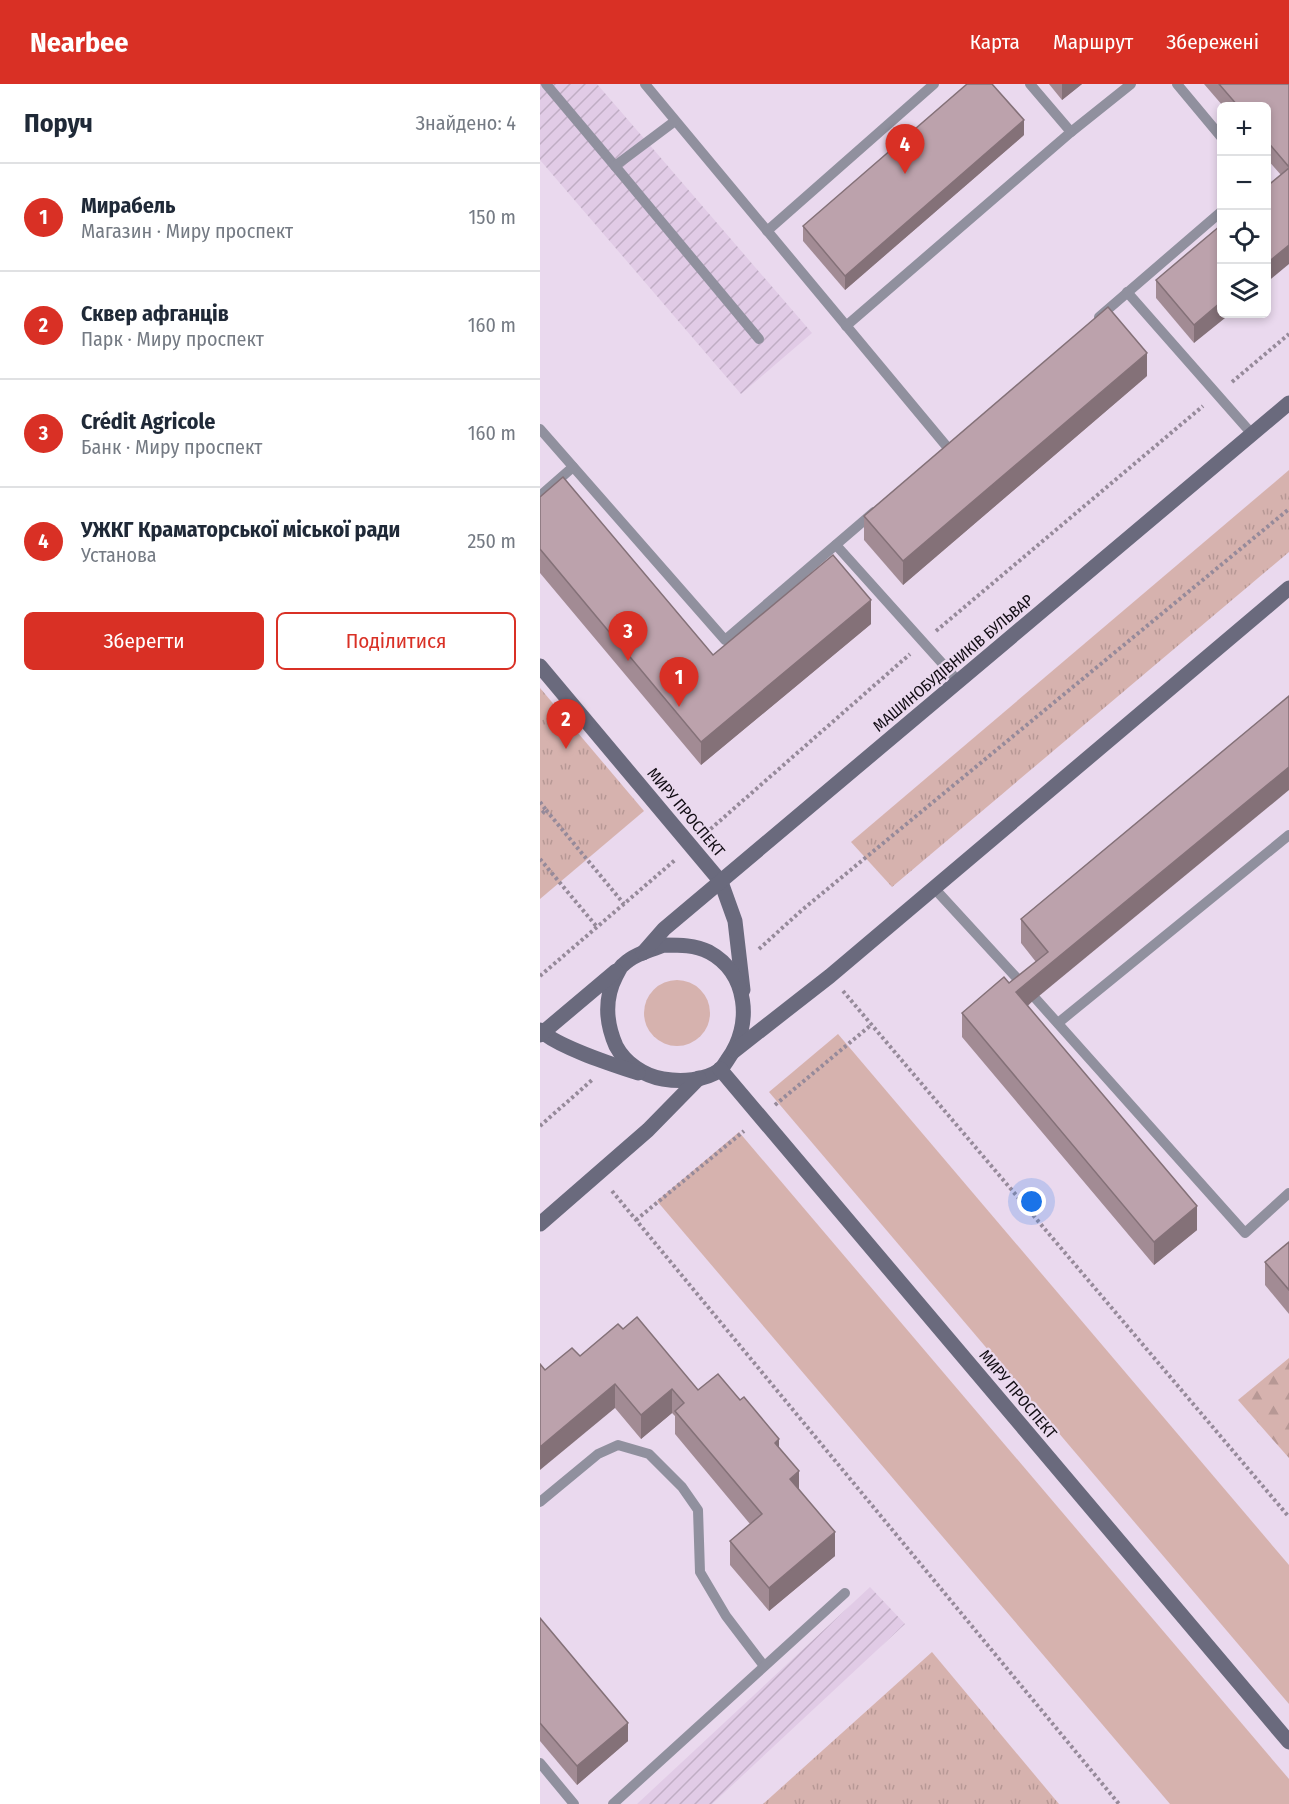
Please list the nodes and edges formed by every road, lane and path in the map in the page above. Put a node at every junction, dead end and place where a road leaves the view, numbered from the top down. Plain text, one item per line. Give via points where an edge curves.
1 (546, 84) edge
2 (645, 84) edge
3 (934, 84) edge
4 (1030, 84) edge
5 (1131, 84) edge
6 (1177, 84) edge
7 (675, 121) junction
8 (1071, 132) junction
9 (1217, 133) edge
10 (615, 166) junction
11 (1217, 214) edge
12 (767, 231) junction
13 (1127, 292) junction
14 (1091, 324) edge
15 (846, 326) junction
16 (759, 339) dead end
17 (1289, 403) edge
18 (540, 429) edge
19 (1252, 434) junction
20 (957, 440) edge
21 (573, 467) junction
22 (540, 496) edge
23 (879, 507) edge
24 (1289, 509) edge
25 (836, 545) junction
26 (1287, 595) edge
27 (540, 666) edge
28 (959, 682) junction
29 (540, 802) edge
30 (546, 810) junction
31 (540, 815) edge
32 (1289, 835) edge
33 (540, 859) edge
34 (721, 882) junction
35 (934, 888) junction
36 (624, 904) dead end
37 (597, 927) dead end
38 (643, 953) junction
39 (752, 955) dead end
40 (622, 965) junction
41 (830, 976) junction
42 (744, 1008) junction
43 (1058, 1023) junction
44 (541, 1032) edge
45 (734, 1050) junction
46 (720, 1069) junction
47 (600, 1073) dead end
48 (654, 1078) junction
49 (699, 1078) junction
50 (540, 1126) edge
51 (598, 1174) junction
52 (1289, 1194) edge
53 (540, 1224) edge
54 (540, 1502) edge
55 (1289, 1517) edge
56 (845, 1593) dead end
57 (764, 1666) junction
58 (1289, 1742) edge
59 (540, 1763) edge
60 (574, 1804) edge
61 (613, 1804) edge
62 (1119, 1804) edge

1 - 10 lane
2 - 7 lane
3 - 12 lane
4 - 8 lane
5 - 8 lane
6 - 9 lane
7 - 10 lane
7 - 12 lane
8 - 15 lane
10 - 16 lane
11 - 13 lane
12 - 15 lane
13 - 14 lane
13 - 19 lane
15 - 20 lane via 943,451
17 - 19 street, МАШИНОБУДІВНИКІВ БУЛЬВАР
18 - 21 lane
19 - 28 street, МАШИНОБУДІВНИКІВ БУЛЬВАР
21 - 22 lane
21 - 25 lane via 725,640
23 - 25 lane
24 - 39 path
25 - 28 lane
26 - 35 street
27 - 34 street, МИРУ ПРОСПЕКТ
28 - 34 street, МАШИНОБУДІВНИКІВ БУЛЬВАР
29 - 30 path
30 - 31 path
30 - 36 path
32 - 43 lane
33 - 37 path
34 - 38 street, МАШИНОБУДІВНИКІВ БУЛЬВАР via 664,929
34 - 42 street, МИРУ ПРОСПЕКТ via 735,921
35 - 41 street
35 - 43 lane
38 - 40 street
38 - 42 street via 664,945 687,945 709,952 727,967 739,986
40 - 44 street
40 - 48 street via 611,986 609,1031 619,1052 634,1068
41 - 45 street
41 - 55 path
42 - 45 street via 742,1030
43 - 52 lane via 1245,1233
44 - 48 street via 601,1061
45 - 46 street
46 - 49 street
46 - 58 street, МИРУ ПРОСПЕКТ
47 - 50 path
48 - 49 street
49 - 51 street
51 - 53 street
51 - 62 path
54 - 57 lane via 598,1454 618,1445 649,1454 682,1487 698,1510 700,1572 726,1616
56 - 57 lane
57 - 61 lane
59 - 60 lane

